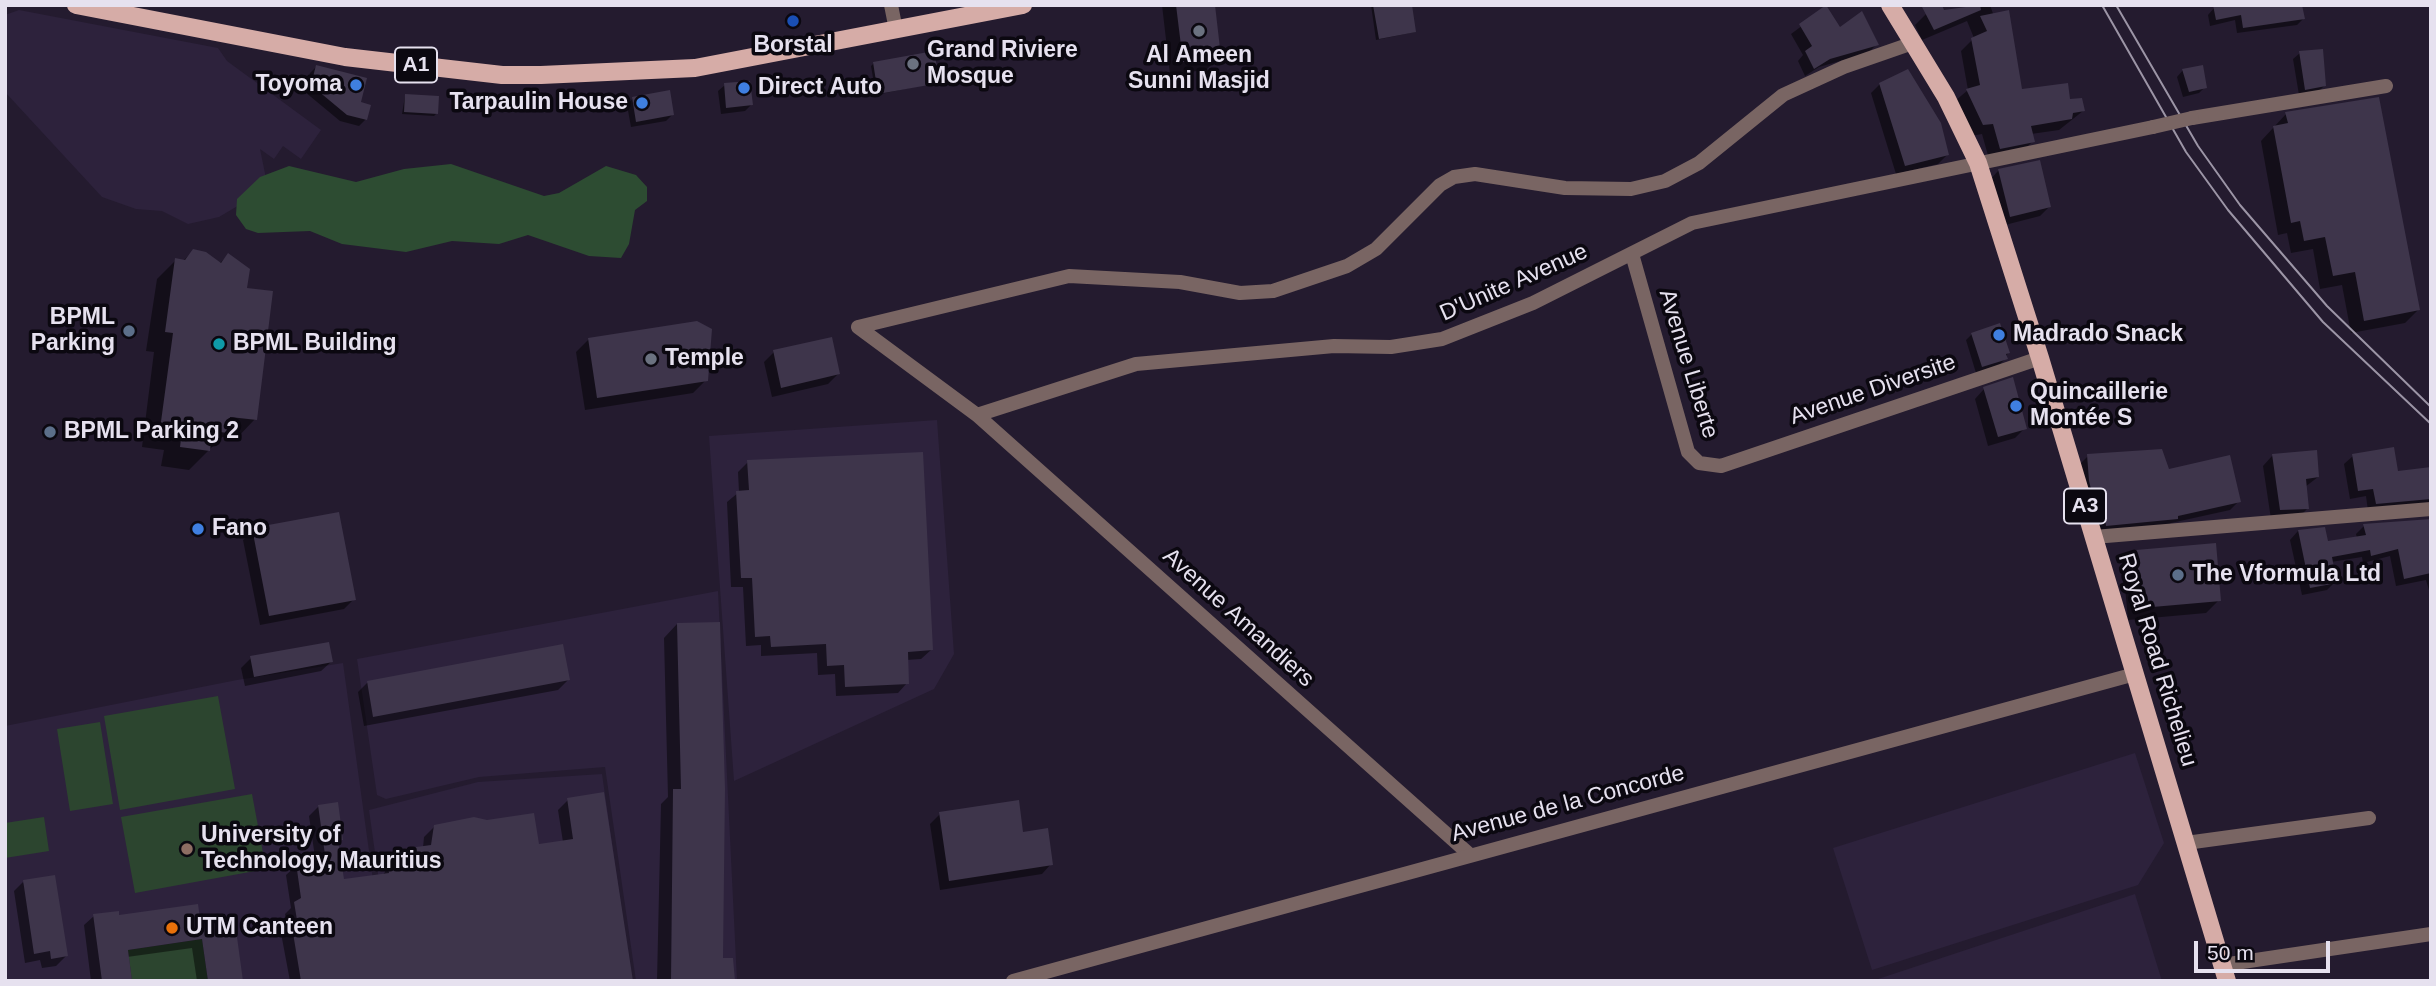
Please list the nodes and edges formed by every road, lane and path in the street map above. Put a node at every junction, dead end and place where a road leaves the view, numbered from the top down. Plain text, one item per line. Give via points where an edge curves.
1 (76, 5) edge
2 (891, 5) edge
3 (1023, 5) edge
4 (1890, 5) edge
5 (896, 30) junction
6 (1913, 43) junction
7 (2386, 86) dead end
8 (1978, 163) junction
9 (1632, 254) junction
10 (2040, 358) junction
11 (977, 415) junction
12 (1721, 466) joint
13 (2431, 509) edge
14 (2094, 537) junction
15 (2135, 674) junction
16 (2369, 818) dead end
17 (2186, 843) junction
18 (1469, 854) junction
19 (2431, 934) edge
20 (2224, 973) edge
21 (1013, 981) edge

1 - 5 main road, A1 via 345,57 502,75 695,68
2 - 5 street
3 - 5 main road, A1
4 - 6 main road, A3
6 - 8 main road, Royal Road Richelieu / A3
6 - 11 street, Avenue Amandiers via 1844,66 1783,95 1699,163 1665,181 1631,188 1565,188 1475,174 1454,177 1440,185 1376,249 1348,266 1273,291 1240,293 1180,282 1069,276 858,327
7 - 8 street, D'Unite Avenue, bridge via 2192,118
8 - 9 street, D'Unite Avenue via 1692,223
8 - 10 main road, Royal Road Richelieu / A3
9 - 11 street, D'Unite Avenue via 1533,303 1442,340 1136,364
9 - 12 street, Avenue Liberte via 1688,452 1699,463
10 - 12 street, Avenue Diversite
10 - 14 main road, Royal Road Richelieu / A3
11 - 18 street, Avenue Amandiers
13 - 14 street
14 - 15 main road, Royal Road Richelieu / A3
15 - 17 main road, Royal Road Richelieu / A3
15 - 18 street, Avenue de la Concorde
16 - 17 street
17 - 20 main road, Royal Road Richelieu / A3
18 - 21 street, Avenue de la Concorde
19 - 20 street

